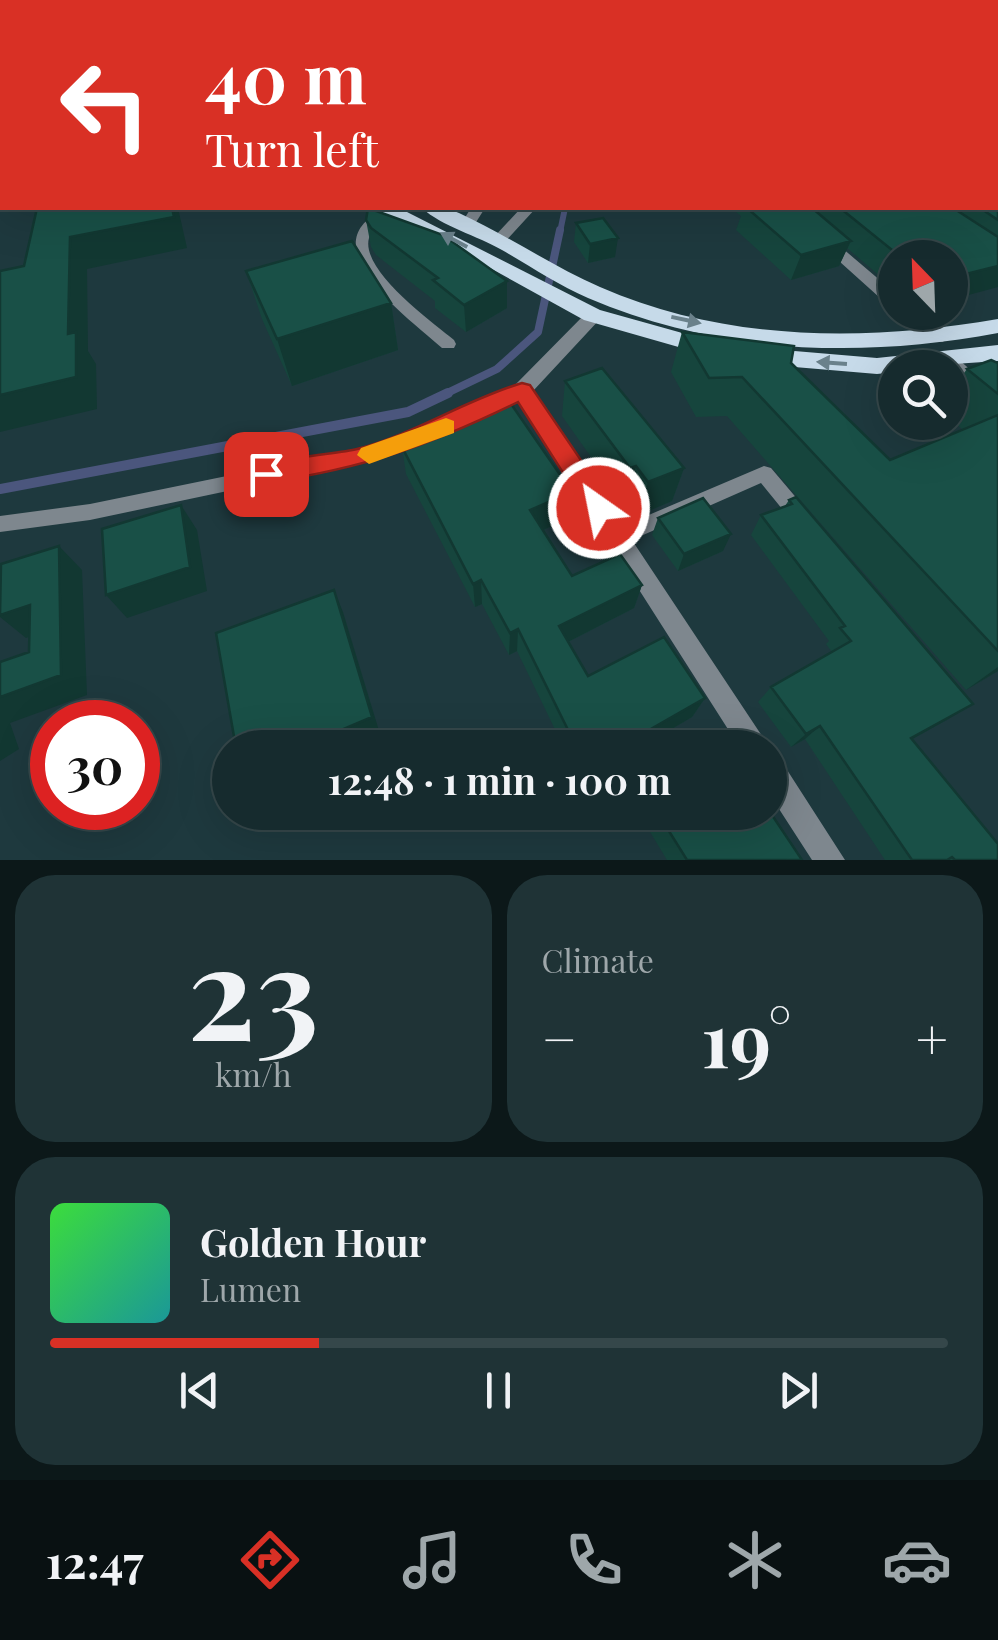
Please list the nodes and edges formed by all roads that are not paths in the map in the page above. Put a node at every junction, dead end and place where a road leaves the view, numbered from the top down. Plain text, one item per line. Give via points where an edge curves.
1 (379, 210) edge
2 (383, 210) edge
3 (442, 210) edge
4 (527, 210) edge
5 (788, 210) edge
6 (473, 216) edge
7 (498, 240) junction
8 (878, 287) edge
9 (589, 306) junction
10 (998, 326) edge
11 (928, 330) edge
12 (937, 338) junction
13 (448, 344) dead end
14 (998, 353) edge
15 (968, 358) edge
16 (878, 366) edge
17 (968, 379) edge
18 (522, 390) junction
19 (998, 406) edge
20 (374, 453) joint
21 (0, 524) edge
22 (814, 533) edge
23 (618, 537) junction
24 (744, 730) edge
25 (787, 795) edge
26 (830, 860) edge

1 - 13 lane via 363,232 366,262
9 -> 2 main road
3 - 6 main road
4 - 7 street
5 - 8 street
6 - 7 main road
7 - 9 main road
9 -> 12 main road via 724,329 866,342
16 -> 9 main road via 781,359 650,335
9 - 18 street
10 - 12 main road
11 - 12 street
14 - 15 main road
17 - 19 street
18 - 20 street via 427,436
18 - 23 street
20 - 21 lane
22 - 23 lane via 764,474
23 - 24 street
25 - 26 street

